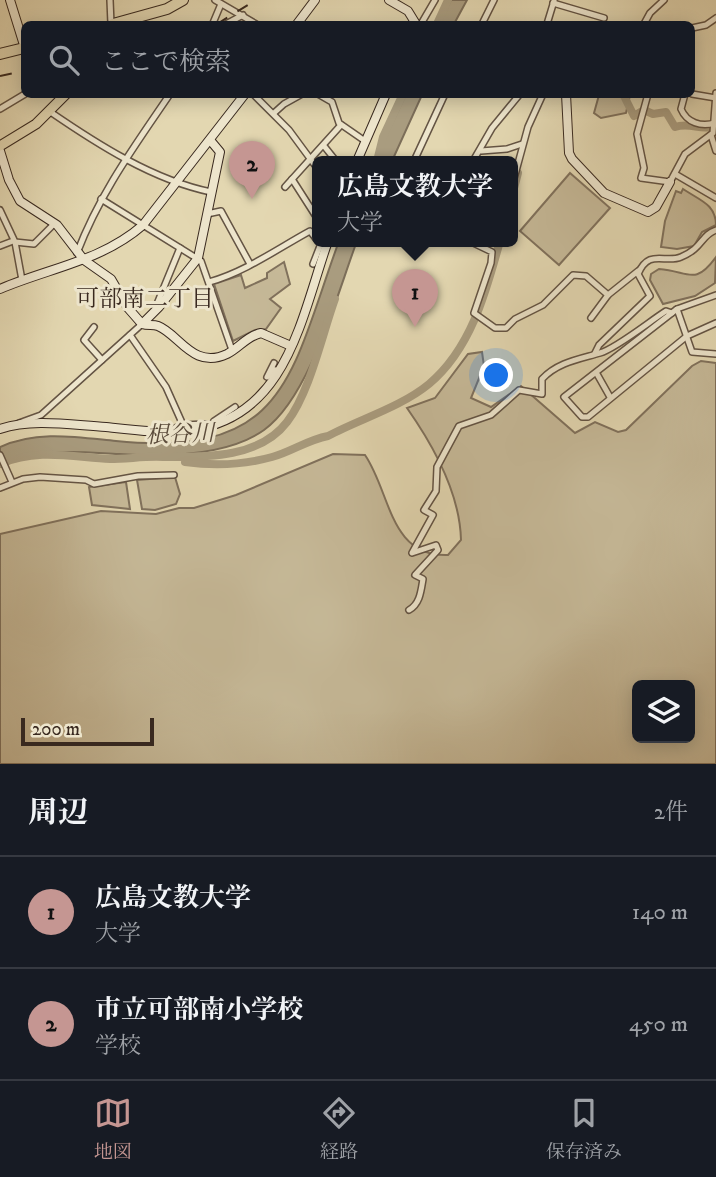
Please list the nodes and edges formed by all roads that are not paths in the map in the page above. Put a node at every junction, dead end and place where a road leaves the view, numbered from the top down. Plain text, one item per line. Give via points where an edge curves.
1 (10, 0) edge
2 (110, 0) edge
3 (183, 0) edge
4 (315, 0) edge
5 (389, 0) edge
6 (433, 0) edge
7 (494, 0) edge
8 (664, 0) edge
9 (218, 2) edge
10 (554, 2) edge
11 (243, 15) junction
12 (604, 18) dead end
13 (716, 18) edge
14 (112, 21) edge
15 (123, 21) edge
16 (213, 21) edge
17 (232, 21) edge
18 (252, 21) edge
19 (299, 21) edge
20 (416, 21) edge
21 (421, 21) edge
22 (484, 21) edge
23 (550, 21) edge
24 (646, 21) edge
25 (695, 27) edge
26 (21, 36) edge
27 (21, 47) edge
28 (0, 54) edge
29 (695, 94) edge
30 (21, 96) edge
31 (715, 96) edge
32 (62, 98) edge
33 (167, 98) edge
34 (242, 98) edge
35 (257, 98) edge
36 (295, 98) edge
37 (325, 98) edge
38 (384, 98) edge
39 (443, 98) edge
40 (517, 98) edge
41 (541, 98) edge
42 (565, 98) edge
43 (647, 98) edge
44 (684, 98) edge
45 (0, 108) edge
46 (49, 111) junction
47 (274, 113) junction
48 (341, 125) junction
49 (714, 127) edge
50 (209, 140) junction
51 (365, 141) junction
52 (522, 144) junction
53 (324, 146) junction
54 (0, 148) edge
55 (481, 150) junction
56 (716, 151) edge
57 (314, 156) edge
58 (332, 156) edge
59 (359, 156) edge
60 (416, 156) edge
61 (477, 156) edge
62 (126, 157) junction
63 (312, 158) edge
64 (309, 161) junction
65 (518, 161) edge
66 (312, 164) edge
67 (673, 178) junction
68 (292, 179) junction
69 (176, 182) junction
70 (285, 187) dead end
71 (211, 192) junction
72 (716, 198) edge
73 (102, 199) junction
74 (0, 210) edge
75 (312, 210) edge
76 (207, 214) junction
77 (54, 224) junction
78 (143, 225) junction
79 (716, 230) edge
80 (312, 233) edge
81 (14, 241) junction
82 (0, 246) edge
83 (321, 247) edge
84 (321, 247) edge
85 (482, 247) edge
86 (180, 248) junction
87 (81, 257) junction
88 (198, 258) junction
89 (250, 264) junction
90 (313, 264) dead end
91 (638, 271) junction
92 (22, 280) junction
93 (209, 282) junction
94 (0, 289) edge
95 (608, 295) junction
96 (716, 295) edge
97 (159, 307) junction
98 (674, 311) junction
99 (591, 318) dead end
100 (716, 323) edge
101 (142, 324) junction
102 (94, 327) dead end
103 (130, 335) junction
104 (687, 336) junction
105 (291, 346) junction
106 (232, 350) junction
107 (595, 353) junction
108 (716, 354) edge
109 (102, 360) junction
110 (285, 360) junction
111 (274, 363) dead end
112 (597, 373) junction
113 (610, 397) junction
114 (235, 407) dead end
115 (16, 425) junction
116 (183, 425) junction
117 (205, 426) junction
118 (1, 427) edge
119 (167, 431) junction
120 (0, 455) edge
121 (174, 475) dead end
122 (11, 481) junction
123 (0, 488) edge
124 (409, 610) dead end

1 - 26 street
2 - 14 street
3 - 15 highway
4 - 19 street
5 - 20 street
6 - 21 street
7 - 22 street
8 - 24 street
9 - 11 street
9 - 16 street
10 - 12 street
10 - 23 street
11 - 17 street
11 - 18 street
13 - 25 street
27 - 28 highway
29 - 31 street
30 - 45 street
31 - 49 street
32 - 46 main road
33 - 62 street
34 - 50 street
35 - 47 street
36 - 47 street
37 - 48 street via 332,102
38 - 51 street
39 - 60 street
40 - 55 street
41 - 52 street
42 - 67 street via 570,157 604,193 648,212
43 - 67 street via 638,134 644,168 641,178
44 - 49 street via 681,109 689,120
46 - 54 main road
46 - 62 street
47 - 64 street
48 - 51 street
48 - 53 street
49 - 56 street
49 - 67 street via 685,154
50 - 69 street
50 - 71 street via 220,152
51 - 59 street
52 - 55 street
52 - 65 street
53 - 57 street
53 - 58 street
54 - 77 street via 20,201
55 - 61 street
62 - 69 street
62 - 73 street
63 - 64 street
64 - 66 street
64 - 68 street
67 - 72 street
68 - 70 street
68 - 75 street
69 - 71 street
69 - 78 street
71 - 76 street
73 - 78 street
73 - 87 street
74 - 81 street
76 - 88 street
76 - 89 street via 221,211
77 - 81 street via 34,244
77 - 87 street
78 - 86 street
78 - 87 street via 114,247
79 - 91 street via 705,236 696,251 677,259 661,256
80 - 89 street
81 - 82 street
81 - 92 street
83 - 90 street
84 - 105 street
85 - 95 street via 492,252 476,315 495,328 506,328 515,318 543,305 573,275 580,274
86 - 88 street
86 - 97 street
87 - 92 street
87 - 101 street via 111,279
88 - 93 street
88 - 97 street
89 - 93 street via 239,274
91 - 95 street
91 - 107 street via 650,296
92 - 94 street
93 - 106 street
95 - 99 street
96 - 98 street
97 - 101 street
98 - 104 street
98 - 107 street via 666,311
98 - 112 street
100 - 104 street
101 - 103 street
101 - 106 street via 158,326 198,354 219,356
102 - 109 street via 85,341
103 - 109 street
103 - 116 street via 161,379
104 - 108 street via 692,352
104 - 113 street
105 - 106 street via 261,334
105 - 110 street
107 - 124 street via 548,372 542,379 541,394 519,390 491,415 456,430 437,467 436,491 424,510 433,515 412,553 436,545 438,550 415,576 423,579 422,586
109 - 115 street via 41,415
110 - 111 street via 268,377
110 - 117 street via 262,397 231,420
112 - 113 street
112 - 113 street via 564,397 582,417
114 - 117 street
115 - 118 street
115 - 119 street
116 - 117 street
116 - 119 street
117 - 119 street
120 - 122 street
121 - 122 street via 94,484 40,477
122 - 123 street

